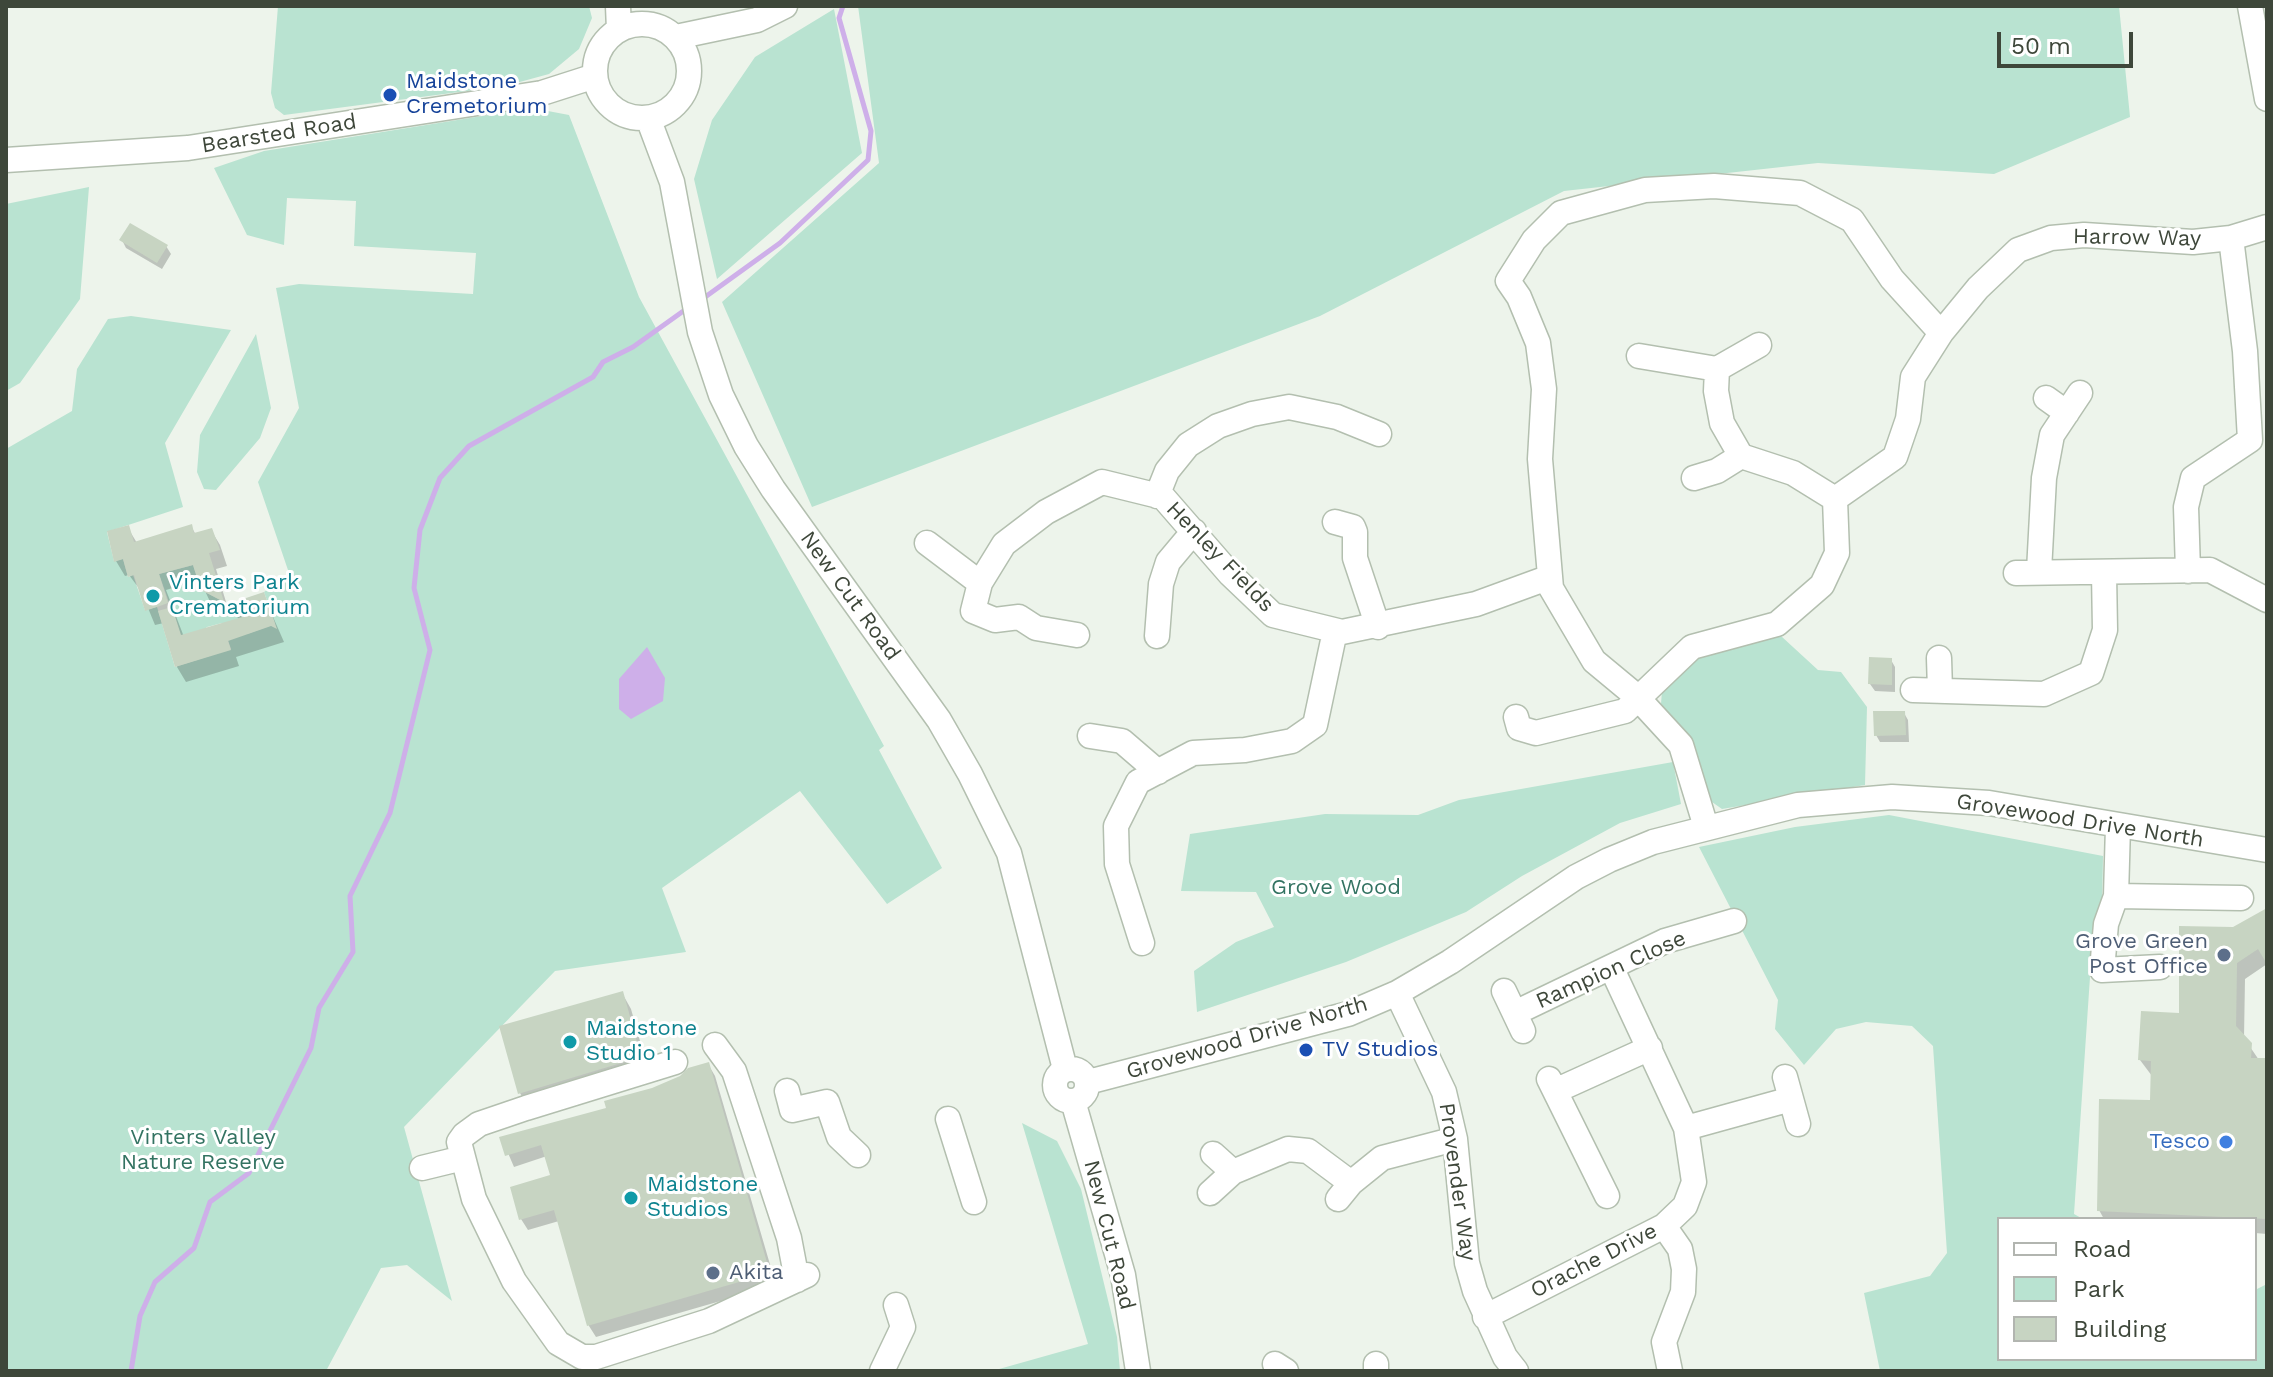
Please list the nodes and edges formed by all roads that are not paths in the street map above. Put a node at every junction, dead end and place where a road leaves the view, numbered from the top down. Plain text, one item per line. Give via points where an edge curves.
1 (644, 6) edge
2 (785, 6) edge
3 (2250, 6) edge
4 (618, 18) edge
5 (669, 33) junction
6 (595, 76) junction
7 (2267, 99) edge
8 (648, 118) junction
9 (6, 160) edge
10 (2267, 227) edge
11 (2231, 238) junction
12 (1941, 333) junction
13 (1759, 345) dead end
14 (1639, 356) dead end
15 (1717, 369) junction
16 (2046, 398) dead end
17 (1379, 434) dead end
18 (1741, 456) junction
19 (1694, 478) dead end
20 (1157, 496) junction
21 (1835, 499) junction
22 (1335, 522) dead end
23 (1194, 531) junction
24 (927, 543) dead end
25 (2188, 571) junction
26 (2104, 573) junction
27 (1550, 577) junction
28 (980, 588) junction
29 (2267, 600) edge
30 (1378, 627) junction
31 (1335, 631) junction
32 (1077, 635) dead end
33 (1157, 636) dead end
34 (1939, 658) dead end
35 (1913, 690) dead end
36 (1940, 690) junction
37 (1639, 700) junction
38 (1516, 717) dead end
39 (1090, 736) dead end
40 (1158, 772) junction
41 (2118, 826) junction
42 (1706, 827) junction
43 (2267, 850) edge
44 (2116, 896) junction
45 (2241, 898) dead end
46 (1734, 921) dead end
47 (1142, 943) dead end
48 (2160, 967) dead end
49 (1612, 969) junction
50 (1504, 991) dead end
51 (1397, 993) junction
52 (715, 1045) dead end
53 (1650, 1048) junction
54 (675, 1062) dead end
55 (787, 1091) dead end
56 (1080, 1092) junction
57 (948, 1119) dead end
58 (1798, 1124) dead end
59 (1686, 1128) junction
60 (1455, 1139) junction
61 (1213, 1154) dead end
62 (858, 1155) dead end
63 (463, 1158) junction
64 (422, 1168) dead end
65 (1233, 1172) junction
66 (1210, 1193) dead end
67 (1607, 1196) dead end
68 (974, 1202) dead end
69 (1664, 1226) junction
70 (900, 1316) dead end
71 (1485, 1317) junction
72 (882, 1371) edge
73 (1138, 1371) edge
74 (1516, 1371) edge
75 (1670, 1371) edge

1 - 5 street
2 - 5 street via 757,20
3 - 7 street
4 - 5 street
4 - 6 street via 600,50
5 - 8 street via 689,63 684,93 675,105
6 - 8 street via 613,108
6 - 9 street, Bearsted Road via 542,93 188,148
8 - 56 street, New Cut Road via 672,182 700,332 721,395 773,489 939,720 970,774 1009,853 1065,1069 1057,1077 1056,1089 1063,1099
10 - 11 street, Harrow Way
11 - 12 street, Harrow Way via 2051,238 2018,250
11 - 25 street via 2250,440 2193,478 2186,507
12 - 21 street, Harrow Way via 1913,377 1908,419 1895,457
12 - 27 street via 1892,279 1852,220 1800,193 1714,186 1645,190 1561,213 1534,240 1508,281 1538,343
13 - 15 street
14 - 15 street
15 - 18 street via 1722,423
16 - 26 street via 2073,403 2052,435 2027,572
17 - 20 street via 1337,417 1289,407 1241,418 1188,445 1167,471
18 - 19 street
18 - 21 street via 1793,473
20 - 23 street, Henley Fields
20 - 28 street, Henley Fields via 1102,482 1046,512 1004,544
21 - 37 street via 1837,553 1822,585 1777,624 1692,647
22 - 30 street via 1353,527 1355,558
23 - 31 street, Henley Fields via 1273,615
23 - 33 street via 1168,562
24 - 28 street
25 - 26 street
25 - 29 street via 2210,570
26 - 36 street via 2105,630 2091,673 2044,694
27 - 30 street, Henley Fields via 1476,604
27 - 37 street via 1551,588 1594,661
28 - 32 street via 973,611 995,620 1019,617 1036,628
30 - 31 street, Henley Fields
31 - 40 street via 1315,725 1292,741 1193,753
34 - 36 street
35 - 36 street
37 - 38 street via 1611,717 1536,733 1519,728
37 - 42 street via 1681,745
39 - 40 street via 1122,741
40 - 47 street via 1138,782 1116,826 1117,864
41 - 42 street, Grovewood Drive North via 1989,803 1892,797 1798,805
41 - 43 street, Grovewood Drive North
41 - 44 street
42 - 51 street, Grovewood Drive North via 1653,842 1576,877
44 - 45 street
44 - 48 street via 2106,924 2102,970
46 - 49 street, Rampion Close via 1712,935 1665,941
49 - 50 street, Rampion Close via 1519,1022
49 - 53 street, Orache Drive
51 - 56 street, Grovewood Drive North via 1348,1014
51 - 60 street, Provender Way via 1444,1092
52 - 63 street via 734,1071 802,1278 709,1321 600,1356 582,1357 558,1343 480,1218
53 - 59 street, Orache Drive
53 - 67 street via 1552,1085
54 - 63 street via 479,1124 459,1142
55 - 62 street via 792,1110 827,1102 839,1137
56 - 73 street, New Cut Road via 1123,1275
57 - 68 street
58 - 59 street via 1788,1088
59 - 69 street, Orache Drive via 1694,1182 1685,1206
60 - 65 street via 1394,1153 1344,1191 1308,1151 1288,1149
60 - 71 street, Provender Way via 1467,1263
61 - 65 street
63 - 64 street
65 - 66 street
69 - 71 street, Orache Drive
69 - 75 street via 1680,1249 1684,1269 1683,1292 1664,1342
70 - 72 street
71 - 74 street, Provender Way

